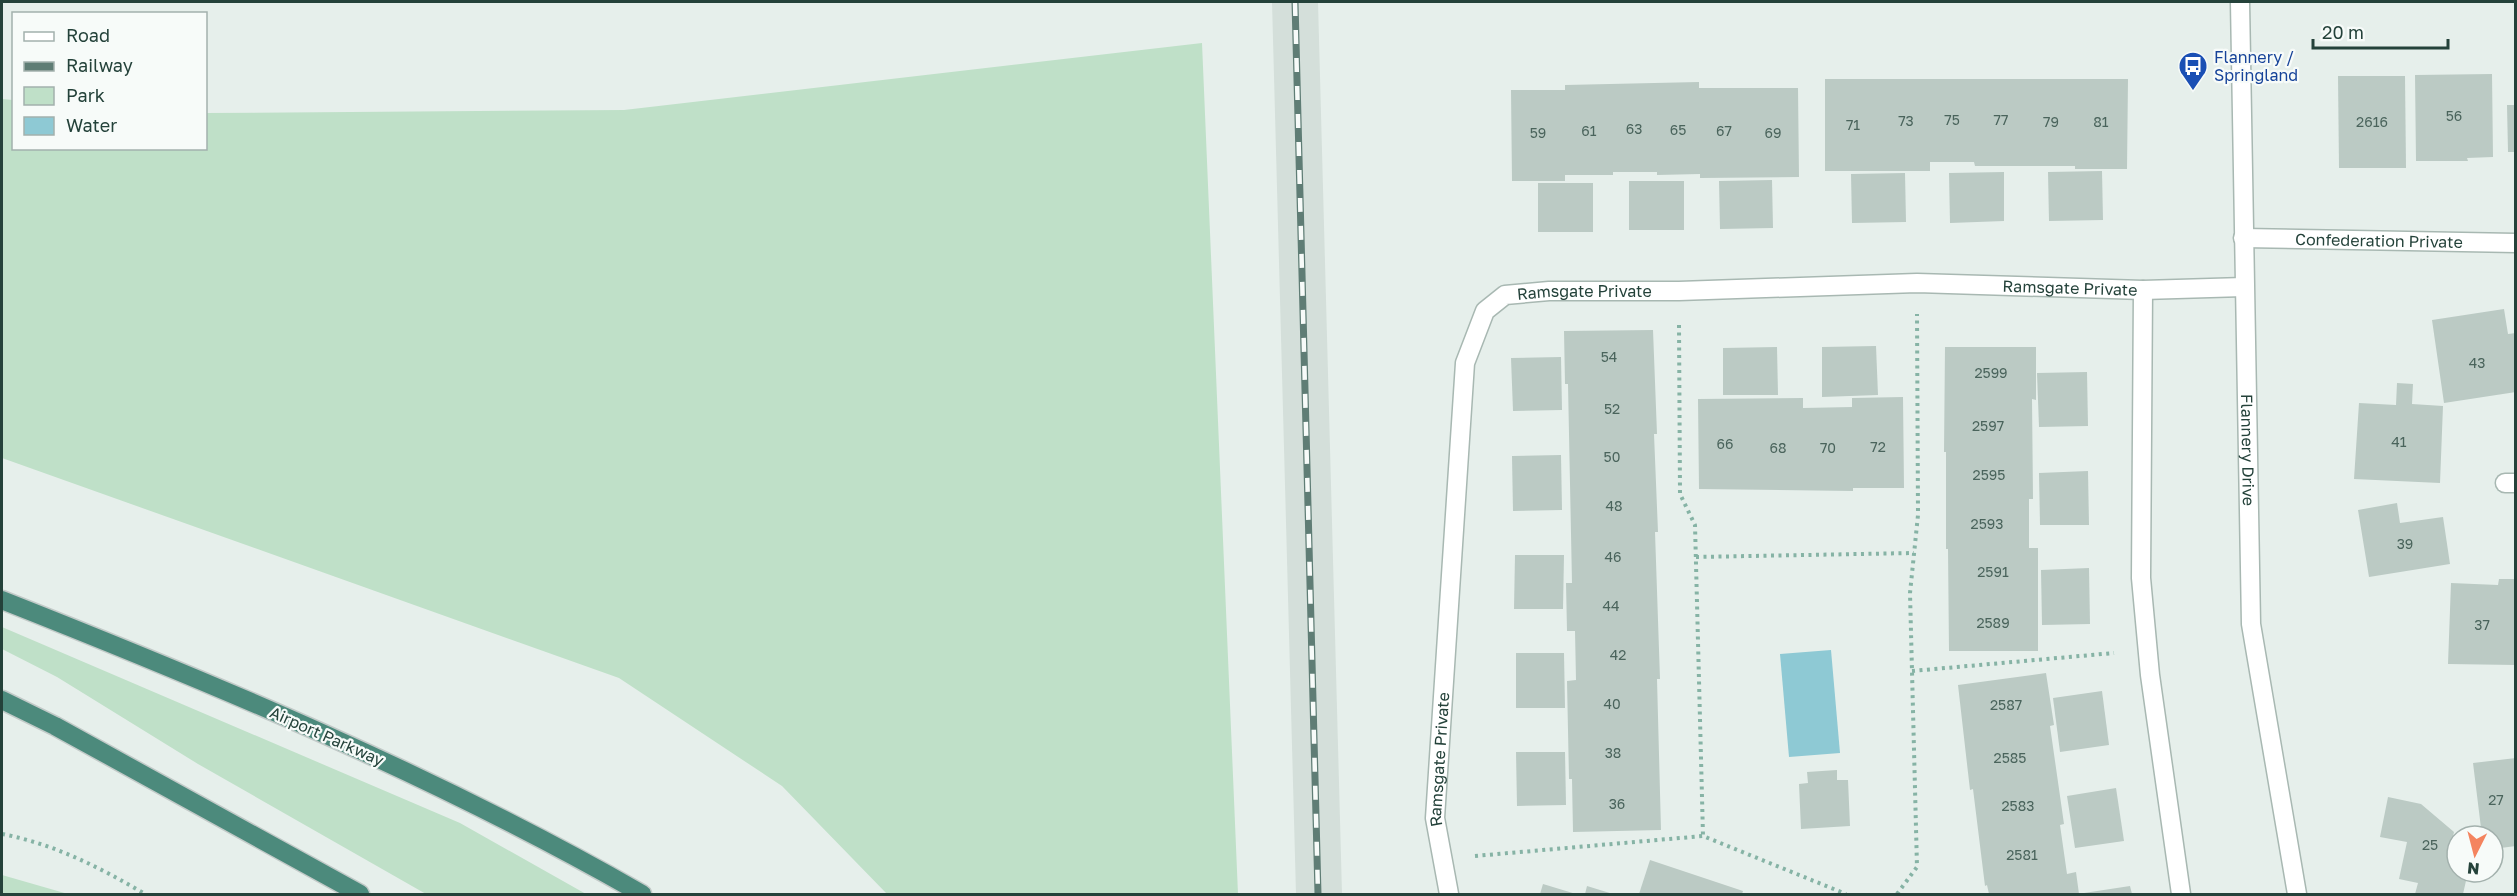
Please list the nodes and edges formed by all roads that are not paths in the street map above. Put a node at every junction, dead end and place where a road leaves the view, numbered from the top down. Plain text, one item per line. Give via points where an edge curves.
1 (2240, 2) edge
2 (2243, 238) junction
3 (2516, 243) edge
4 (2244, 287) junction
5 (2143, 290) junction
6 (2, 600) edge
7 (2, 700) edge
8 (360, 894) edge
9 (642, 894) edge
10 (1449, 894) edge
11 (2181, 894) edge
12 (2297, 894) edge

1 - 2 street, Flannery Drive
2 - 3 street, Confederation Private
2 - 4 street, Flannery Drive
4 - 5 street, Ramsgate Private
4 - 12 street, Flannery Drive via 2251,624
5 - 10 street, Ramsgate Private via 1917,283 1549,291 1505,295 1485,311 1465,363 1436,818
5 - 11 street via 2141,578
6 - 9 highway, Airport Parkway via 313,728 415,776
7 - 8 highway

